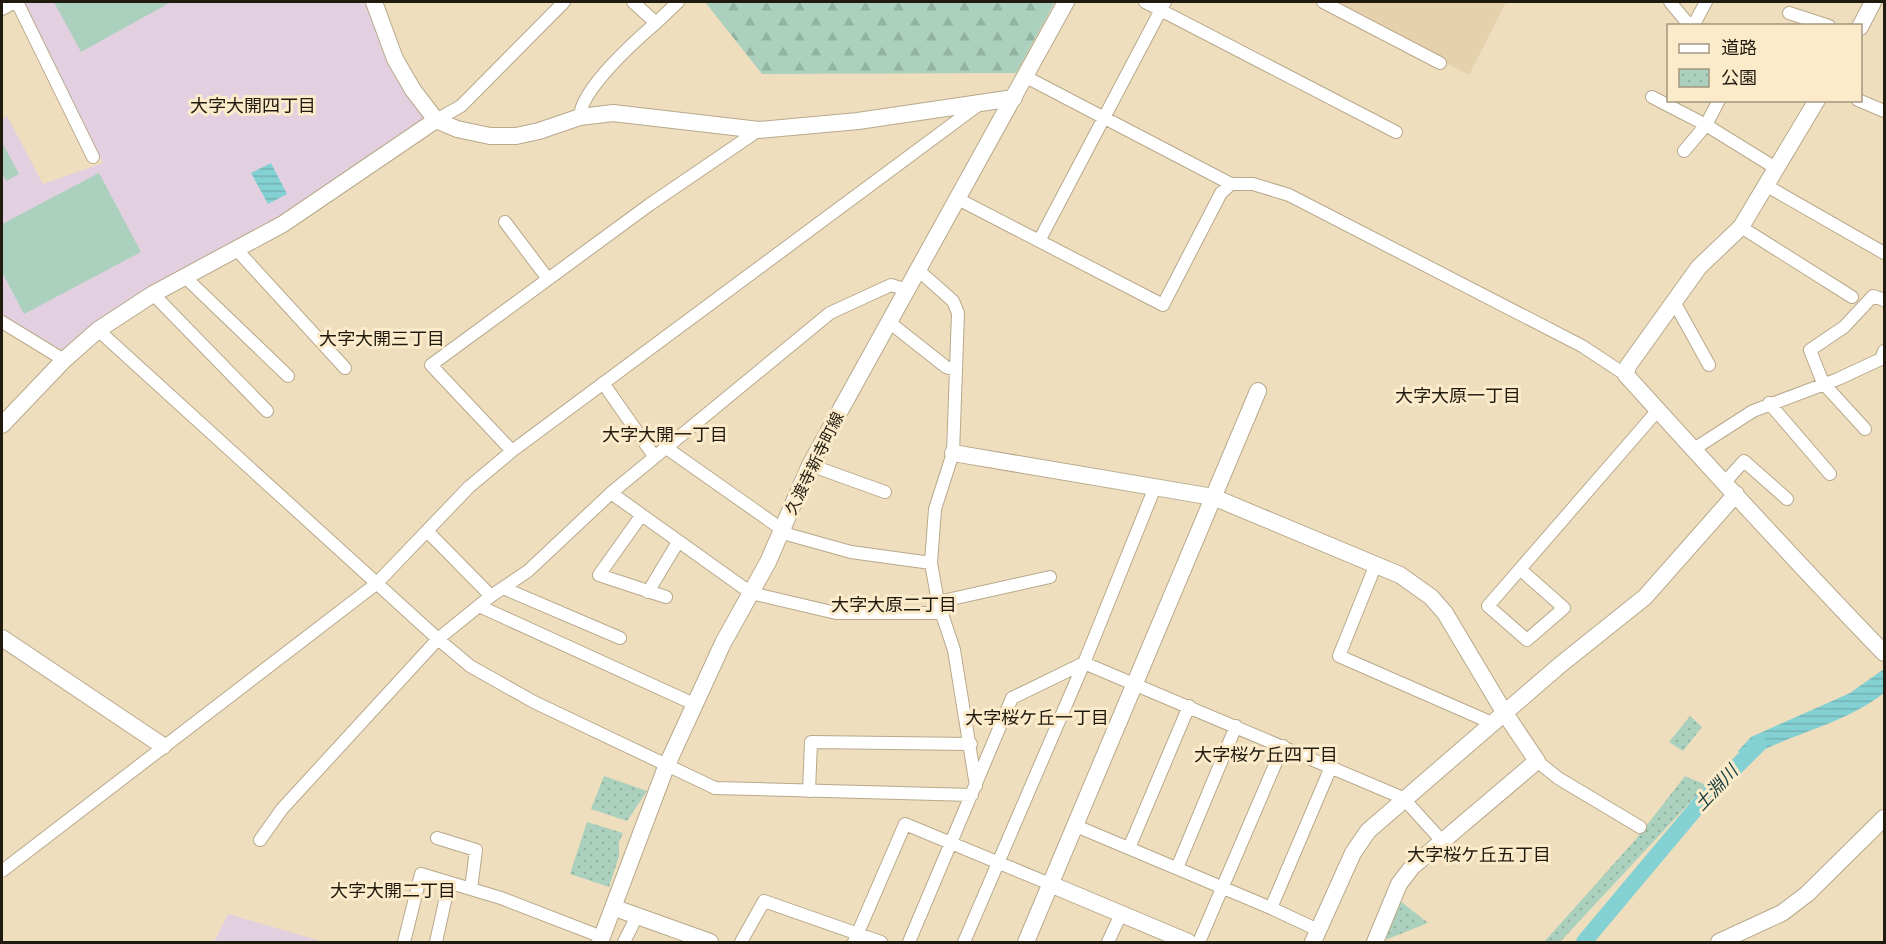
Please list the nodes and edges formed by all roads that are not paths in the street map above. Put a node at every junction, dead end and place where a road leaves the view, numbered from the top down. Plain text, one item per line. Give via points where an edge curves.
1 (16, 2) edge
2 (374, 2) edge
3 (564, 2) edge
4 (633, 2) edge
5 (678, 2) edge
6 (1066, 2) edge
7 (1144, 2) edge
8 (1323, 2) edge
9 (1670, 2) edge
10 (1706, 2) edge
11 (1873, 2) edge
12 (1162, 6) edge
13 (2, 9) edge
14 (1789, 13) dead end
15 (656, 23) junction
16 (1689, 24) edge
17 (1692, 24) edge
18 (1823, 24) edge
19 (1862, 24) edge
20 (1440, 63) dead end
21 (1026, 77) junction
22 (1652, 97) dead end
23 (1014, 98) junction
24 (1718, 102) edge
25 (1816, 102) edge
26 (1862, 102) edge
27 (982, 103) junction
28 (1884, 111) edge
29 (580, 117) junction
30 (1103, 117) junction
31 (436, 120) junction
32 (1706, 125) junction
33 (759, 130) junction
34 (1396, 132) dead end
35 (1684, 151) dead end
36 (93, 157) dead end
37 (1777, 169) junction
38 (1231, 184) junction
39 (1767, 186) junction
40 (958, 199) junction
41 (505, 222) dead end
42 (1741, 227) junction
43 (1038, 241) junction
44 (237, 250) junction
45 (1884, 253) edge
46 (918, 270) junction
47 (185, 277) junction
48 (548, 279) junction
49 (907, 290) junction
50 (153, 294) junction
51 (1852, 297) dead end
52 (1673, 300) junction
53 (1884, 300) edge
54 (2, 322) edge
55 (889, 322) junction
56 (98, 330) junction
57 (1884, 351) edge
58 (64, 360) junction
59 (1709, 365) dead end
60 (345, 368) dead end
61 (956, 370) junction
62 (1626, 375) junction
63 (288, 376) dead end
64 (603, 382) junction
65 (1823, 383) junction
66 (1257, 391) dead end
67 (1769, 403) junction
68 (1658, 410) junction
69 (267, 411) dead end
70 (2, 425) edge
71 (1865, 429) dead end
72 (665, 447) junction
73 (1694, 449) junction
74 (512, 451) junction
75 (953, 453) junction
76 (654, 456) junction
77 (810, 465) junction
78 (1830, 474) dead end
79 (1155, 487) junction
80 (1731, 488) junction
81 (885, 492) dead end
82 (610, 493) junction
83 (1213, 497) junction
84 (1788, 499) dead end
85 (641, 516) junction
86 (782, 530) junction
87 (427, 531) junction
88 (678, 542) junction
89 (931, 563) junction
90 (1376, 564) junction
91 (1521, 570) junction
92 (1050, 577) dead end
93 (376, 584) junction
94 (503, 588) junction
95 (648, 592) junction
96 (751, 593) junction
97 (491, 596) junction
98 (666, 597) dead end
99 (479, 606) junction
100 (941, 608) junction
101 (2, 638) edge
102 (620, 638) dead end
103 (438, 639) junction
104 (1884, 653) edge
105 (1084, 663) junction
106 (1135, 684) junction
107 (694, 704) junction
108 (1189, 706) junction
109 (1498, 718) junction
110 (1236, 726) junction
111 (971, 744) junction
112 (163, 746) junction
113 (1283, 746) junction
114 (1537, 762) junction
115 (1331, 766) junction
116 (666, 767) junction
117 (809, 791) junction
118 (974, 791) junction
119 (1403, 798) junction
120 (1884, 818) edge
121 (1076, 826) junction
122 (1640, 827) dead end
123 (437, 838) dead end
124 (260, 840) dead end
125 (1442, 841) junction
126 (952, 843) junction
127 (1129, 848) junction
128 (998, 863) junction
129 (1177, 868) junction
130 (2, 871) edge
131 (449, 883) junction
132 (1050, 884) junction
133 (1224, 887) junction
134 (471, 889) junction
135 (615, 908) junction
136 (1271, 908) junction
137 (1121, 914) junction
138 (637, 916) junction
139 (1316, 936) edge
140 (856, 938) edge
141 (1167, 938) edge
142 (601, 940) edge
143 (404, 942) edge
144 (436, 942) edge
145 (624, 942) edge
146 (710, 942) edge
147 (741, 942) edge
148 (881, 942) edge
149 (909, 942) edge
150 (964, 942) edge
151 (1026, 942) edge
152 (1108, 942) edge
153 (1188, 942) edge
154 (1199, 942) edge
155 (1375, 942) edge
156 (1719, 942) edge

1 - 13 street
1 - 36 street
2 - 31 street via 395,59
3 - 31 street via 461,106
4 - 15 street
5 - 15 street
6 - 21 street, 久渡寺新寺町線
7 - 12 street
8 - 20 street
9 - 16 street
10 - 17 street
11 - 19 street
12 - 30 street
12 - 34 street
14 - 18 street
15 - 29 street via 633,42 587,96 580,107
21 - 23 street, 久渡寺新寺町線
21 - 30 street
22 - 32 street
23 - 27 street
23 - 40 street, 久渡寺新寺町線
24 - 32 street
25 - 37 street
26 - 28 street
27 - 33 street
27 - 64 street
29 - 31 street via 516,136 490,136
29 - 33 street via 613,113
30 - 38 street
30 - 43 street
31 - 44 street via 283,224
32 - 35 street
32 - 37 street
33 - 48 street
37 - 39 street
38 - 43 street via 1221,193 1163,305
38 - 62 street via 1253,184 1289,195 1582,346
39 - 42 street
39 - 45 street
40 - 43 street
40 - 46 street, 久渡寺新寺町線
41 - 48 street
42 - 51 street
42 - 52 street via 1699,267
44 - 47 street
44 - 60 street
46 - 49 street, 久渡寺新寺町線
46 - 61 street via 953,301 958,313
47 - 50 street
47 - 63 street
48 - 74 street via 431,365
49 - 55 street, 久渡寺新寺町線
49 - 72 street via 891,285 830,313
50 - 56 street
50 - 69 street
52 - 59 street
52 - 62 street via 1628,366
53 - 65 street via 1874,296 1844,327 1810,350
54 - 58 street
55 - 61 street via 946,367
55 - 77 street, 久渡寺新寺町線
56 - 58 street
56 - 93 street
57 - 65 street via 1881,359
58 - 70 street
61 - 75 street
62 - 68 street
64 - 74 street
64 - 76 street
65 - 67 street
65 - 71 street
66 - 83 street
67 - 73 street
67 - 78 street
68 - 73 street
68 - 91 street
72 - 76 street
72 - 86 street
73 - 80 street
74 - 87 street via 469,487
75 - 79 street
75 - 89 street via 935,509
76 - 82 street
77 - 81 street
77 - 86 street, 久渡寺新寺町線
79 - 83 street
79 - 105 street
80 - 84 street via 1744,461
80 - 104 street via 1765,530
80 - 109 street via 1645,597
82 - 85 street
82 - 94 street via 528,571
83 - 90 street
83 - 106 street
85 - 88 street
85 - 95 street via 599,575
86 - 89 street via 851,552
86 - 96 street, 久渡寺新寺町線
87 - 93 street
87 - 97 street
88 - 95 street
88 - 96 street
89 - 100 street
90 - 109 street via 1415,585 1445,613
90 - 109 street via 1340,656
91 - 91 street via 1564,608 1527,640 1488,606
92 - 100 street
93 - 103 street
93 - 112 street
94 - 97 street
94 - 102 street
95 - 98 street
96 - 100 street via 836,613
96 - 107 street, 久渡寺新寺町線
97 - 99 street
99 - 103 street
99 - 107 street
100 - 111 street via 954,650
101 - 112 street
103 - 116 street via 470,666 498,682
103 - 124 street via 282,809
105 - 106 street
105 - 118 street via 1012,698
105 - 128 street
106 - 108 street
106 - 121 street
107 - 116 street, 久渡寺新寺町線
108 - 110 street
108 - 127 street
109 - 114 street
109 - 119 street
110 - 113 street
110 - 129 street
111 - 117 street via 811,742
111 - 118 street
112 - 130 street
113 - 115 street
113 - 133 street
114 - 122 street
114 - 125 street
115 - 119 street
115 - 136 street
116 - 117 street via 715,788
116 - 135 street, 久渡寺新寺町線 via 641,826
117 - 118 street
118 - 126 street
119 - 125 street
119 - 139 street via 1368,831 1353,853
120 - 156 street via 1807,894 1782,913
121 - 127 street
121 - 132 street
123 - 134 street via 476,850
125 - 155 street via 1399,884
126 - 128 street
126 - 140 street via 905,824
126 - 149 street
127 - 129 street
128 - 132 street
128 - 150 street
129 - 133 street
131 - 134 street
131 - 143 street via 421,874
131 - 144 street
132 - 137 street
132 - 151 street
133 - 136 street
133 - 154 street
134 - 142 street
135 - 138 street
135 - 142 street, 久渡寺新寺町線
136 - 139 street
137 - 141 street
137 - 152 street
138 - 145 street
138 - 146 street
140 - 147 street via 764,901
140 - 148 street
141 - 153 street

